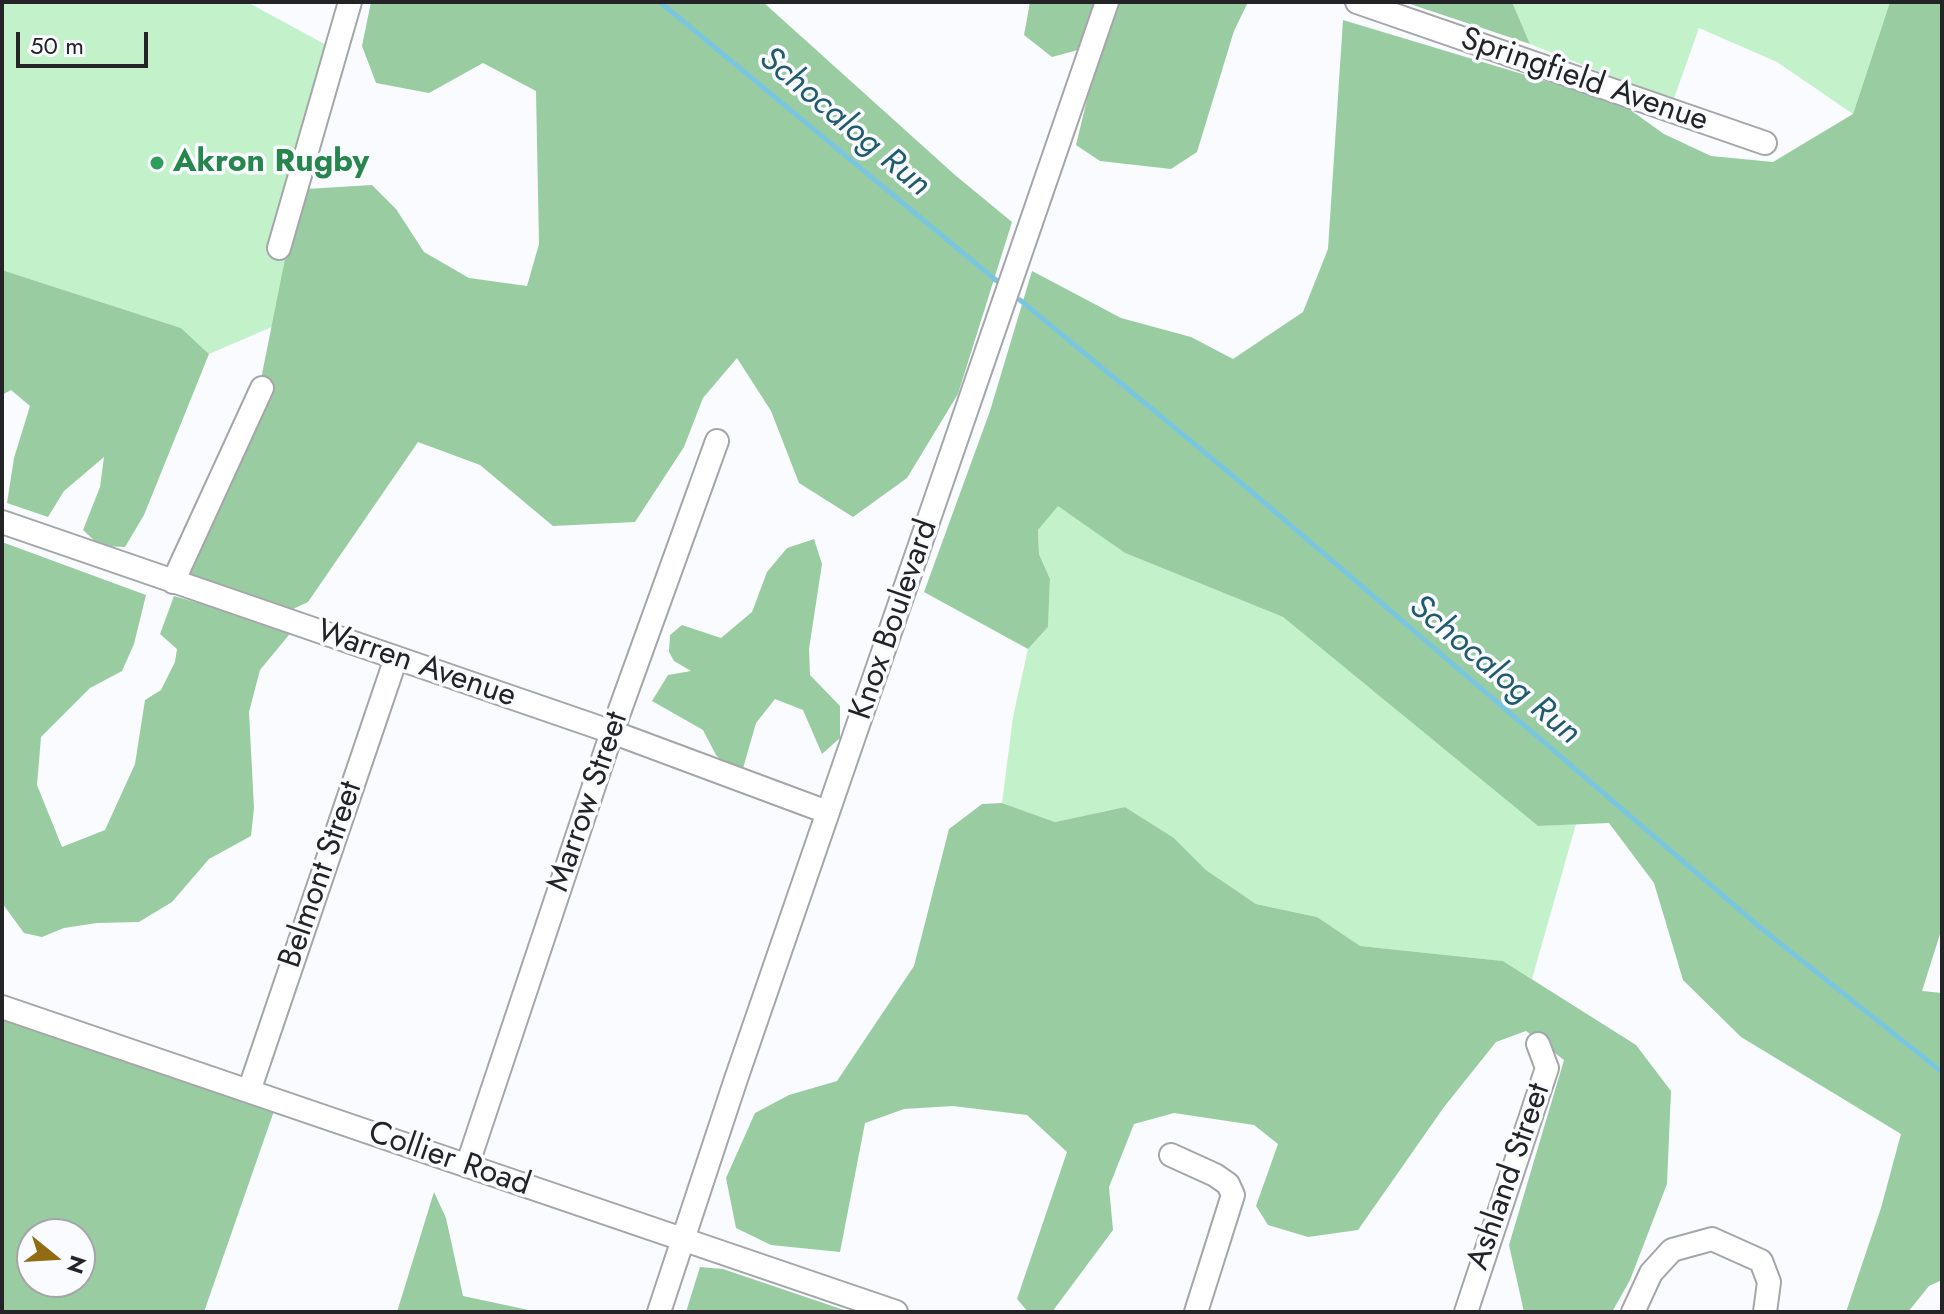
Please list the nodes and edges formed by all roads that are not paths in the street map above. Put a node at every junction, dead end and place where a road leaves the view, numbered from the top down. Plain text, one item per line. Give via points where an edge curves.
1 (350, 2) edge
2 (1107, 2) edge
3 (1357, 2) edge
4 (1765, 143) dead end
5 (279, 248) dead end
6 (262, 388) dead end
7 (717, 441) dead end
8 (2, 522) edge
9 (173, 582) junction
10 (396, 658) junction
11 (612, 732) junction
12 (827, 812) junction
13 (2, 1007) edge
14 (1538, 1044) dead end
15 (249, 1091) junction
16 (1171, 1155) dead end
17 (467, 1166) junction
18 (682, 1238) junction
19 (659, 1312) edge
20 (896, 1312) edge
21 (1196, 1312) edge
22 (1466, 1312) edge
23 (1633, 1312) edge
24 (1765, 1312) edge

1 - 5 street
2 - 12 street, Knox Boulevard
3 - 4 street, Springfield Avenue
6 - 9 street
7 - 11 street, Marrow Street
8 - 9 street, Warren Avenue
9 - 10 street, Warren Avenue
10 - 11 street, Warren Avenue
10 - 15 street, Belmont Street
11 - 12 street, Warren Avenue
11 - 17 street, Marrow Street
12 - 18 street, Knox Boulevard
13 - 15 street, Collier Road
14 - 22 street, Ashland Street via 1547,1068
15 - 17 street, Collier Road
16 - 21 street via 1215,1175 1233,1195
17 - 18 street, Collier Road
18 - 19 street, Knox Boulevard
18 - 20 street, Collier Road
23 - 24 street via 1651,1273 1672,1250 1712,1239 1761,1261 1769,1282

